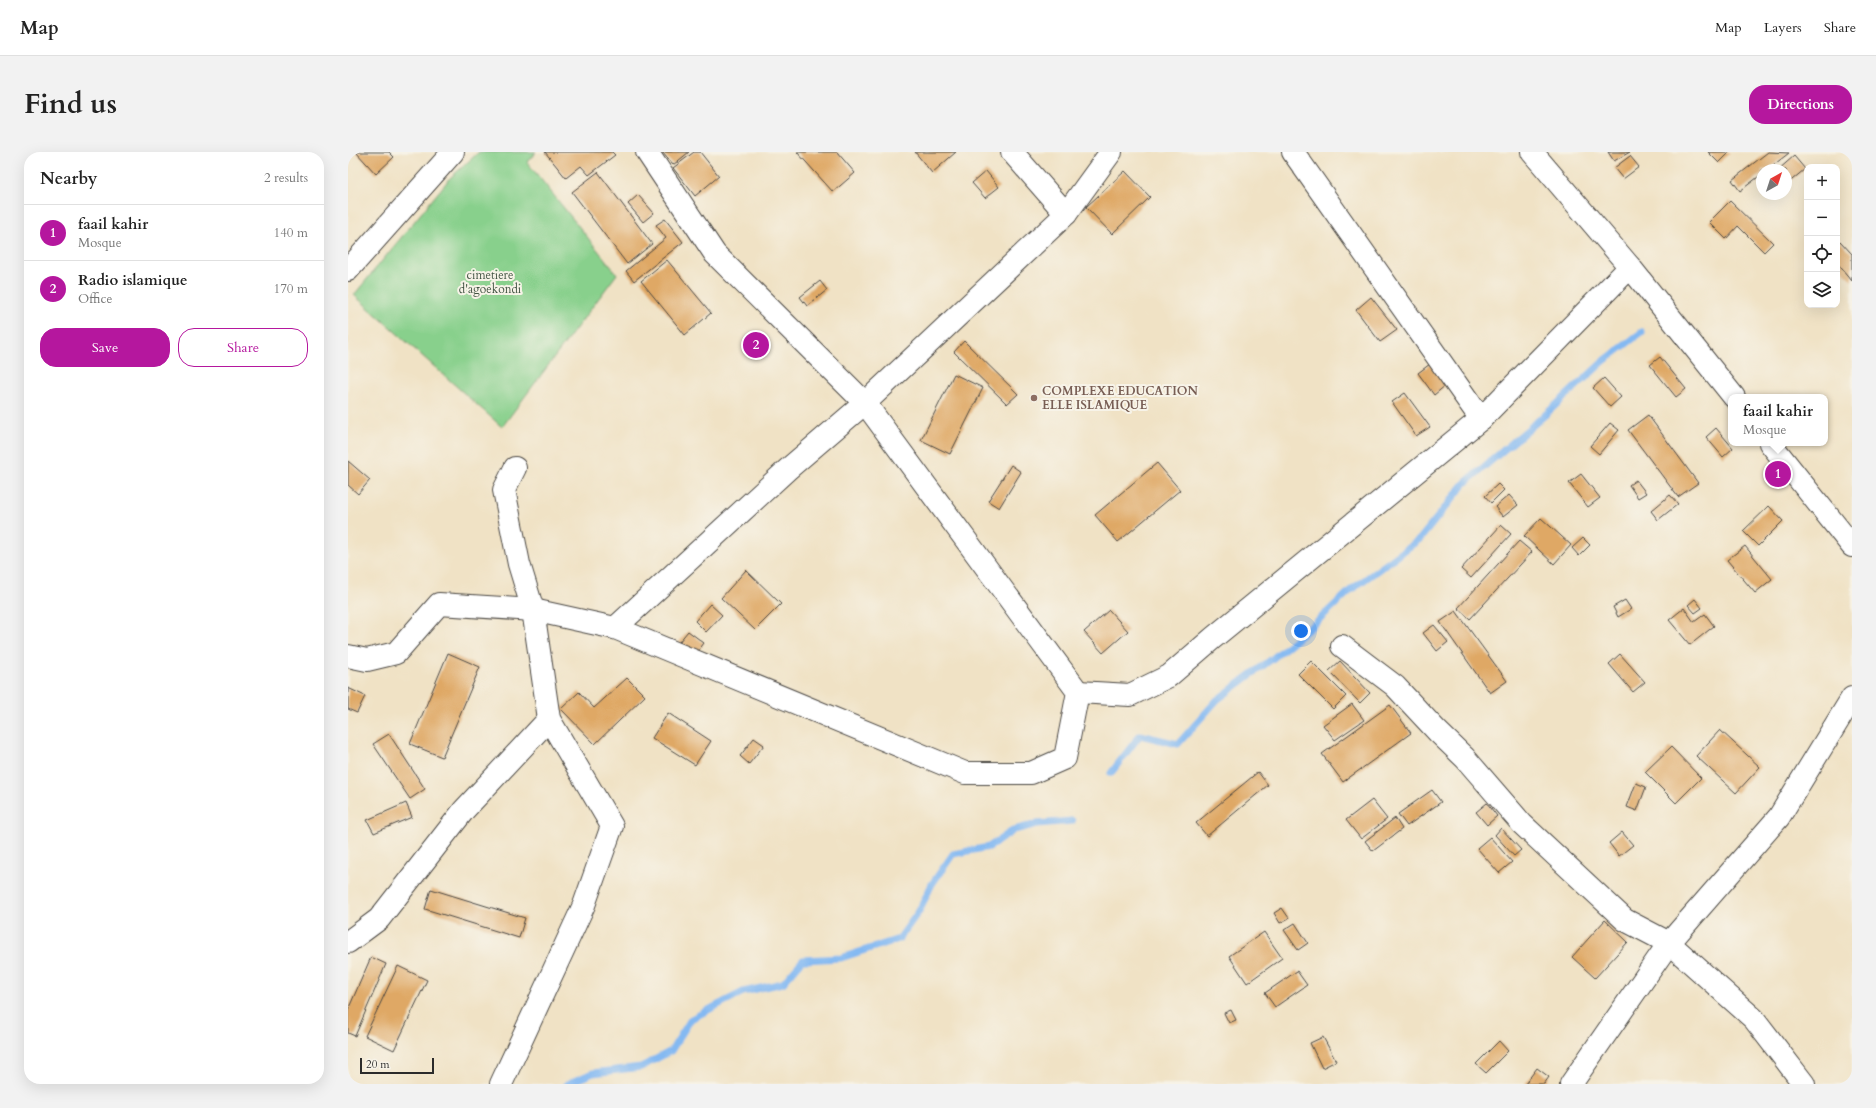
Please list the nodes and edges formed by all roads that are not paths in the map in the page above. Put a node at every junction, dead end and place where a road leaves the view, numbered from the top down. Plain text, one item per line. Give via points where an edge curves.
1 (453, 152) edge
2 (647, 152) edge
3 (1012, 152) edge
4 (1111, 152) edge
5 (1293, 152) edge
6 (1532, 152) edge
7 (1066, 214) junction
8 (1630, 267) junction
9 (348, 270) edge
10 (1732, 394) edge
11 (865, 403) junction
12 (1481, 418) junction
13 (1772, 446) edge
14 (515, 468) dead end
15 (1852, 546) edge
16 (533, 610) junction
17 (615, 628) junction
18 (1342, 646) dead end
19 (348, 656) edge
20 (1078, 692) junction
21 (1852, 698) edge
22 (549, 718) junction
23 (348, 942) edge
24 (1669, 943) junction
25 (501, 1084) edge
26 (1571, 1084) edge
27 (1804, 1084) edge

1 - 9 street
2 - 11 street via 715,254
3 - 7 street
4 - 7 street
5 - 12 street
6 - 8 street
7 - 11 street
8 - 10 street
8 - 12 street
11 - 17 street via 788,469
11 - 20 street
12 - 20 street via 1170,676 1130,695
13 - 15 street
14 - 16 street via 504,490 519,564
16 - 17 street
16 - 19 street via 439,604 396,653 367,660
16 - 22 street
17 - 20 street via 965,773 1031,773 1065,758
18 - 24 street via 1395,686 1465,758 1522,824 1625,920
21 - 24 street via 1779,817
22 - 23 street via 464,810 379,919
22 - 25 street via 612,826 584,905
24 - 26 street
24 - 27 street via 1754,1019

